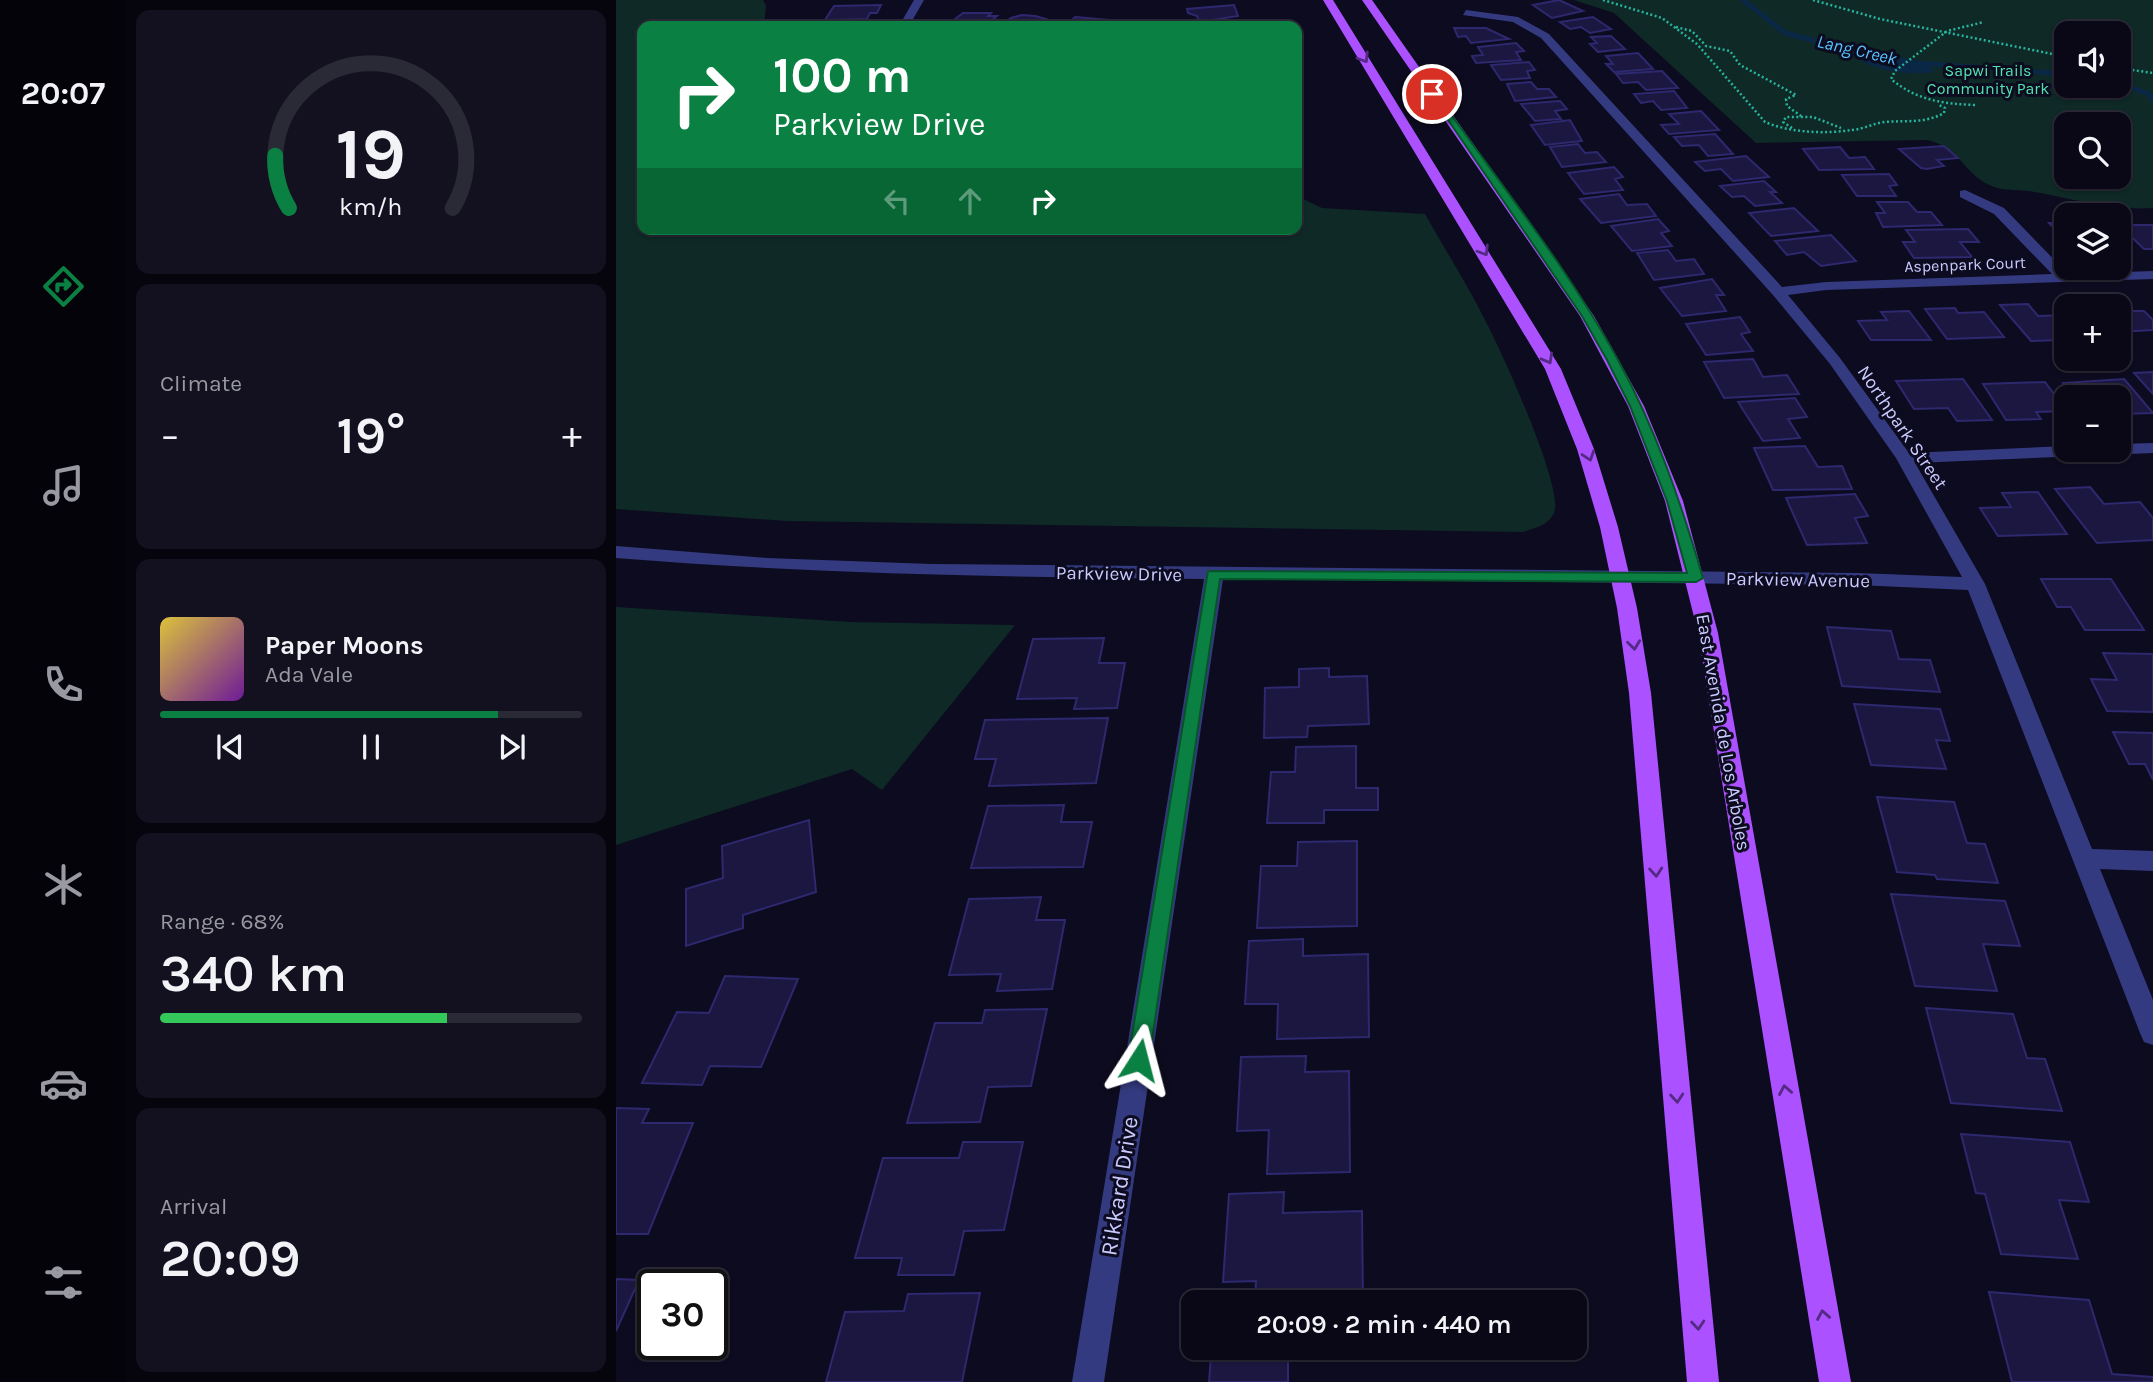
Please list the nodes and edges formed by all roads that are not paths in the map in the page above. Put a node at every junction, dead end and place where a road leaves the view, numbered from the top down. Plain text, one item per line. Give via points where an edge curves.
1 (919, 0) edge
2 (1328, 0) edge
3 (1367, 0) edge
4 (1466, 13) dead end
5 (907, 21) edge
6 (1965, 194) dead end
7 (2054, 268) edge
8 (2153, 275) edge
9 (2131, 276) edge
10 (2054, 278) edge
11 (1778, 292) junction
12 (2153, 449) edge
13 (1904, 458) junction
14 (616, 552) edge
15 (1213, 574) junction
16 (1622, 578) junction
17 (1696, 578) junction
18 (1975, 584) junction
19 (2086, 859) junction
20 (2153, 861) edge
21 (2153, 1033) edge
22 (1088, 1382) edge
23 (1703, 1382) edge
24 (1835, 1382) edge

1 - 5 street
2 -> 16 main road via 1553,369 1578,422
3 - 17 main road, East Avenida de Los Arboles via 1587,316 1636,406 1674,501
4 - 11 street, Northpark Street via 1515,19 1545,36
6 - 7 street via 1999,211
8 - 9 street, Aspenpark Court
10 - 11 street, Aspenpark Court via 1826,286
11 - 13 street, Northpark Street via 1835,361
12 - 13 street
13 - 18 street, Northpark Street
14 - 15 street, Parkview Drive via 808,566
15 - 16 street, Parkview Drive
15 - 22 street, Rikkard Drive
16 - 17 street, Parkview Avenue
16 -> 23 main road via 1640,693
17 - 18 street, Parkview Avenue
24 -> 17 main road, East Avenida de Los Arboles
18 - 19 street, Northpark Street
19 - 20 street
19 - 21 street, Northpark Street

